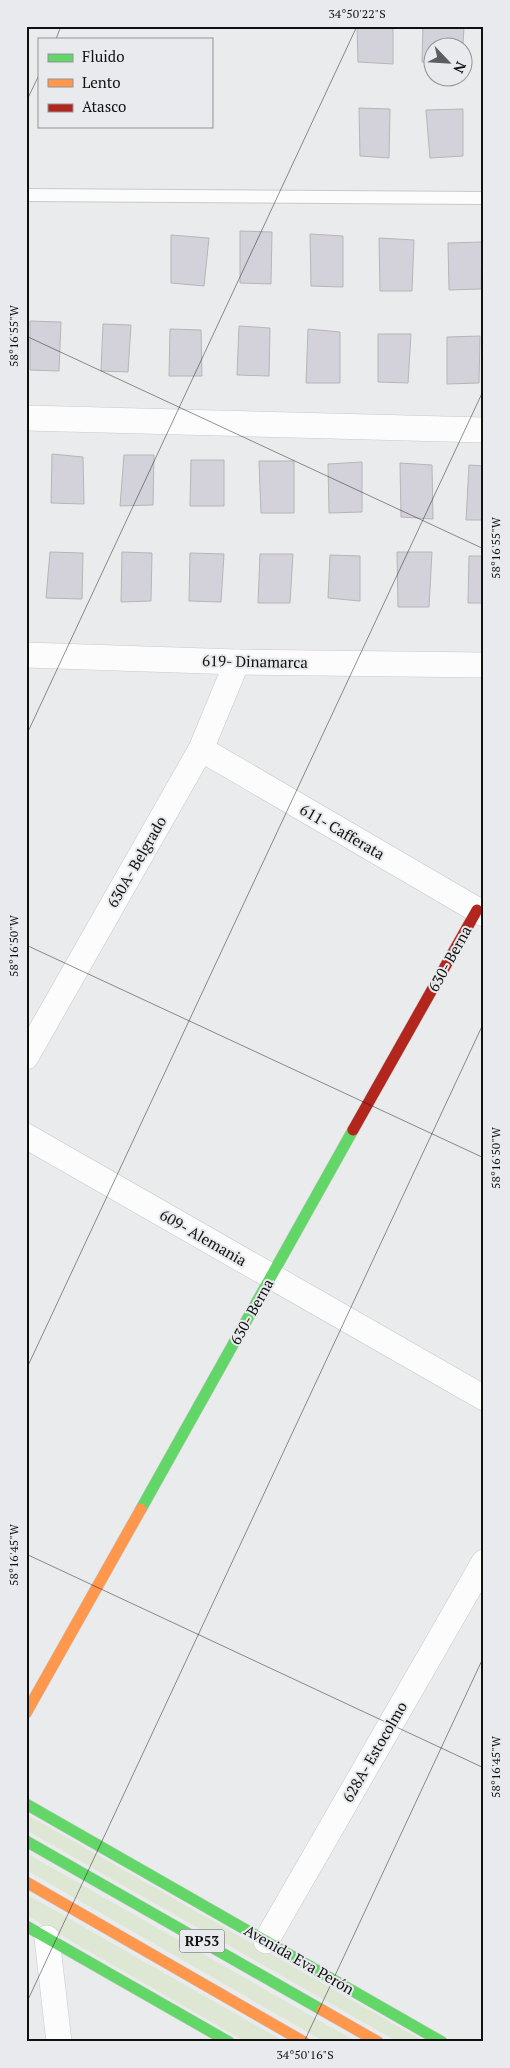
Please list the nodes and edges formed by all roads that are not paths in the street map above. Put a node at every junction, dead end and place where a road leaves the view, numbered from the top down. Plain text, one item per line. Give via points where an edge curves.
1 (26, 195) edge
2 (484, 198) edge
3 (26, 418) edge
4 (484, 430) edge
5 (26, 655) edge
6 (237, 662) junction
7 (484, 664) edge
8 (201, 749) junction
9 (480, 912) edge
10 (26, 1057) edge
11 (26, 1136) edge
12 (271, 1277) junction
13 (484, 1398) edge
14 (484, 1562) edge
15 (26, 1713) edge
16 (26, 1804) edge
17 (26, 1841) edge
18 (26, 1882) edge
19 (36, 1932) edge
20 (266, 1941) junction
21 (60, 2042) edge
22 (229, 2042) edge
23 (304, 2042) edge
24 (378, 2042) edge
25 (442, 2042) edge

1 - 2 lane
3 - 4 street
5 - 6 street, 619- Dinamarca
6 - 7 street, 619- Dinamarca
6 - 8 street, 630A- Belgrado
8 - 9 street, 611- Cafferata
8 - 10 street, 630A- Belgrado
9 - 12 street, 630- Berna
11 - 12 street, 609- Alemania
12 - 13 street, 609- Alemania
12 - 15 street, 630- Berna
14 - 20 street, 628A- Estocolmo
16 - 20 street, Avenida Eva Perón
17 - 24 street, Avenida Eva Perón / RP53
18 - 23 street, RP53
19 - 21 street
19 - 22 street
20 - 25 street, Avenida Eva Perón

